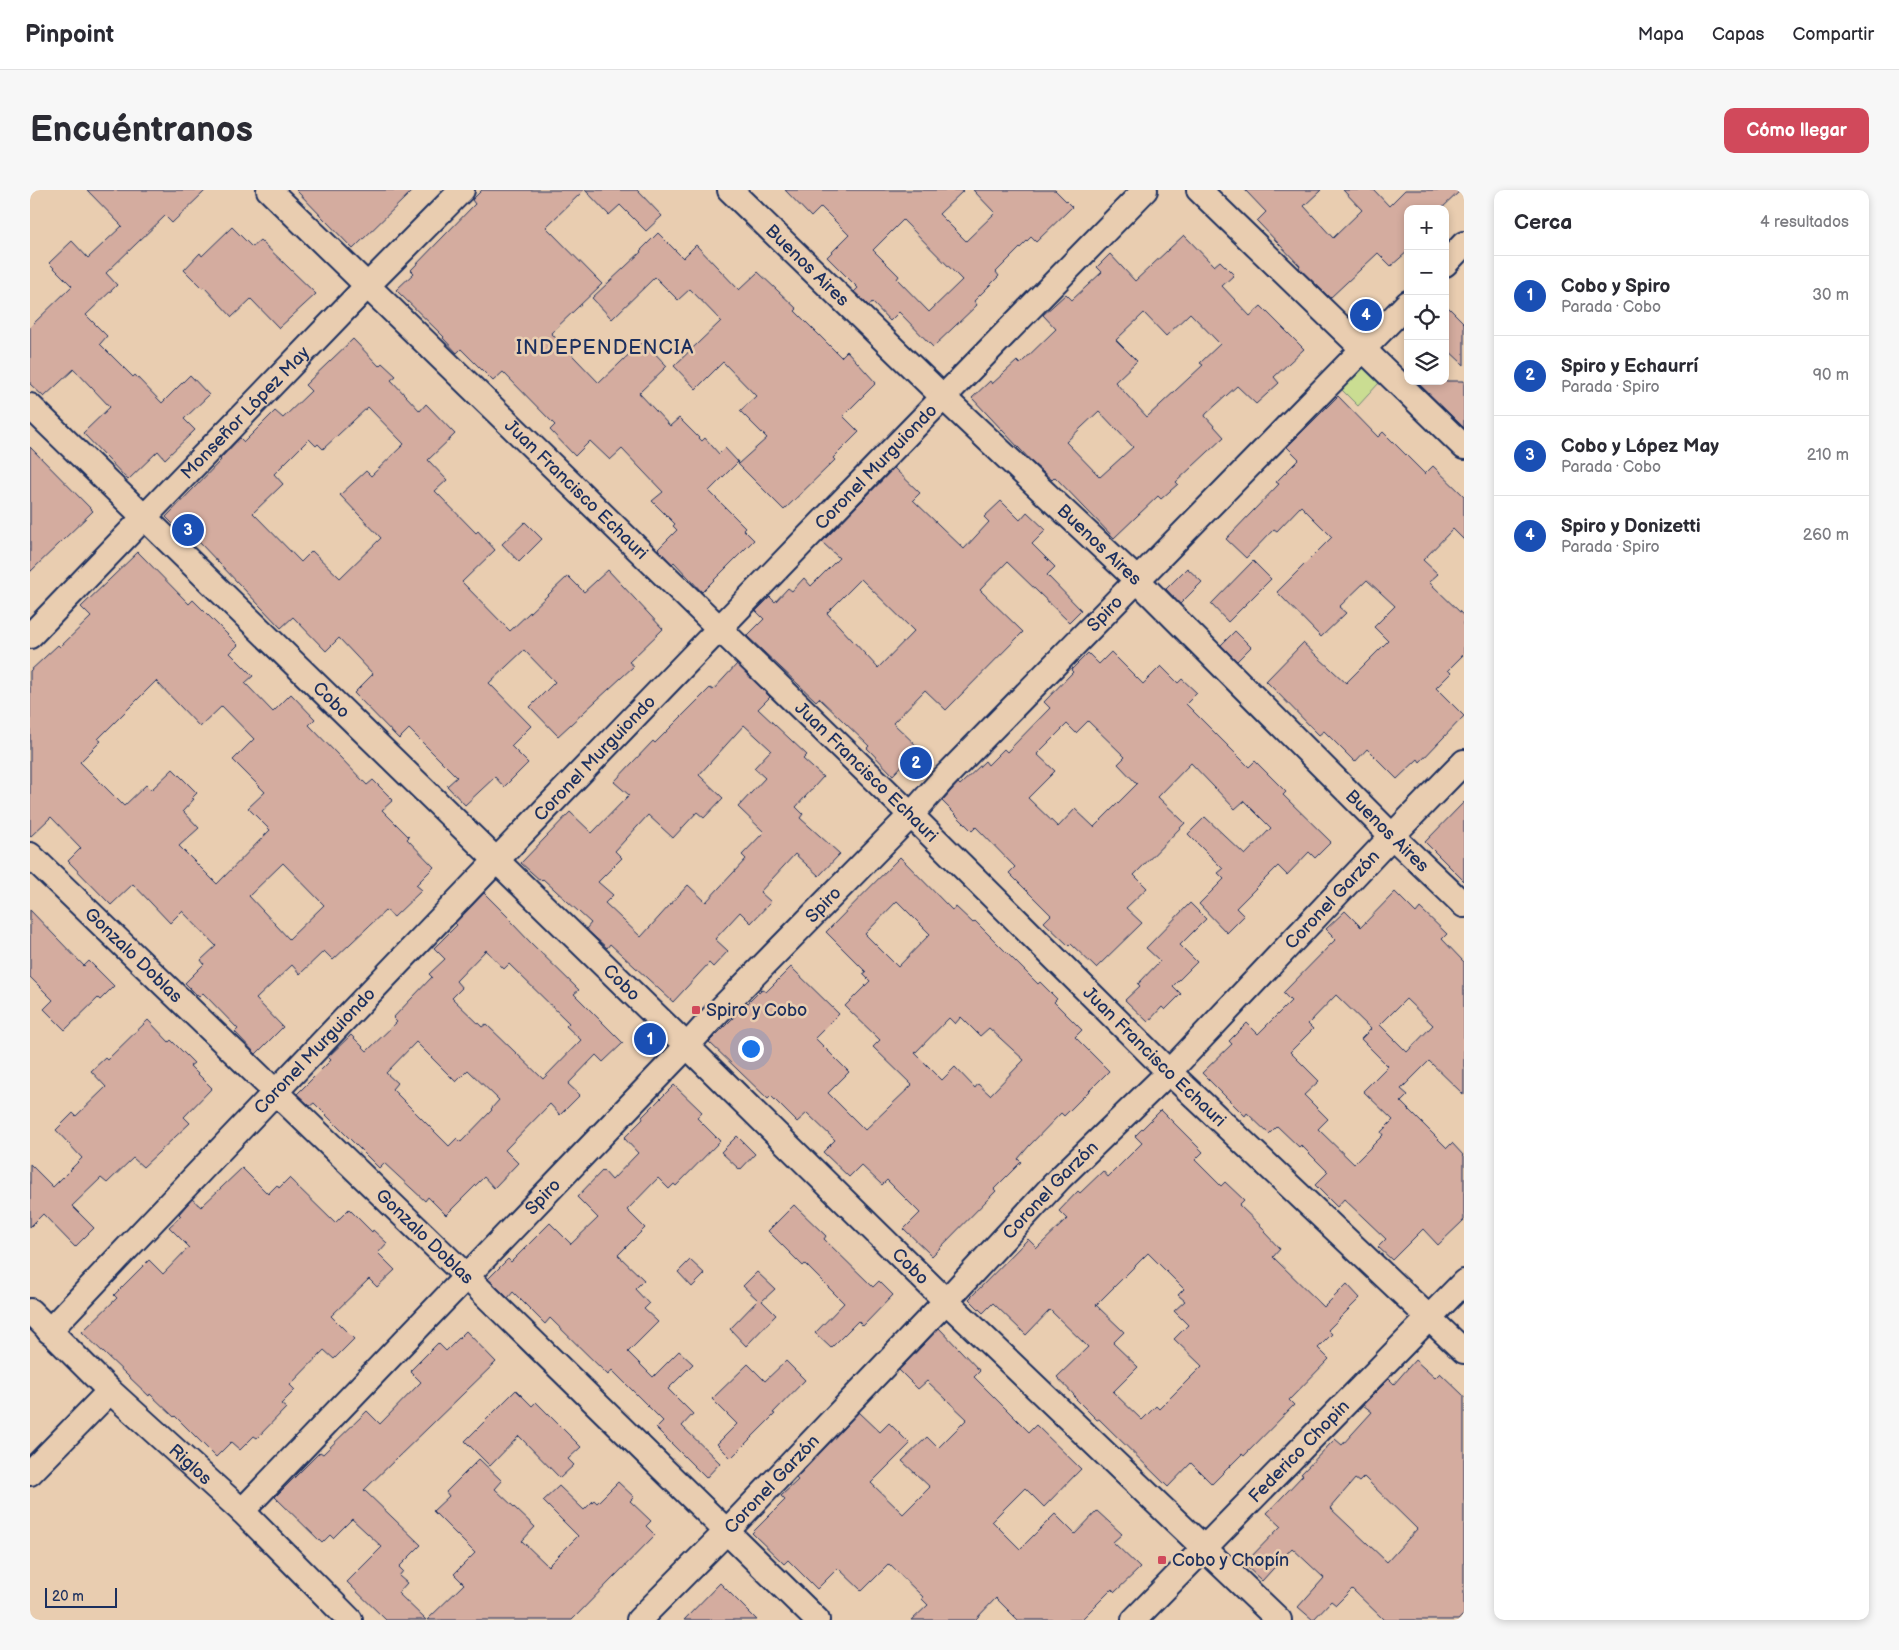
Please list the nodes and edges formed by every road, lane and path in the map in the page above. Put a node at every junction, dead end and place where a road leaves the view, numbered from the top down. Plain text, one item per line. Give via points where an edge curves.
1 (270, 190) edge
2 (462, 190) edge
3 (730, 190) edge
4 (1145, 190) edge
5 (1199, 190) edge
6 (1464, 244) edge
7 (1449, 260) edge
8 (368, 285) junction
9 (1404, 307) edge
10 (1364, 348) junction
11 (943, 397) junction
12 (30, 406) edge
13 (1464, 447) edge
14 (145, 517) junction
15 (1137, 580) junction
16 (718, 628) junction
17 (30, 636) edge
18 (1464, 762) edge
19 (911, 816) junction
20 (1392, 836) junction
21 (30, 855) edge
22 (497, 860) junction
23 (1464, 905) edge
24 (687, 1046) junction
25 (1169, 1072) junction
26 (275, 1091) junction
27 (466, 1276) junction
28 (1464, 1282) edge
29 (946, 1301) junction
30 (30, 1311) edge
31 (1429, 1318) junction
32 (49, 1330) junction
33 (1464, 1351) edge
34 (110, 1391) junction
35 (30, 1474) edge
36 (242, 1511) junction
37 (726, 1532) junction
38 (1204, 1548) junction
39 (350, 1620) edge
40 (639, 1620) edge
41 (817, 1620) edge
42 (1134, 1620) edge
43 (1279, 1620) edge

1 - 8 street, Juan Francisco Echauri
2 - 8 street, Monseñor López May
3 - 11 street, Buenos Aires
4 - 11 street, Coronel Murguiondo
5 - 10 street
6 - 7 street
8 - 14 street, Monseñor López May
8 - 16 street, Juan Francisco Echauri
9 - 10 street, Spiro
10 - 13 street
10 - 15 street, Spiro
11 - 15 street, Buenos Aires
11 - 16 street, Coronel Murguiondo
12 - 14 street, Cobo
14 - 17 street, Monseñor López May
14 - 22 street, Cobo
15 - 19 street, Spiro
15 - 20 street, Buenos Aires
16 - 19 street, Juan Francisco Echauri
16 - 22 street, Coronel Murguiondo
18 - 20 street, Coronel Garzón
19 - 24 street, Spiro
19 - 25 street, Juan Francisco Echauri
20 - 23 street, Buenos Aires
20 - 25 street, Coronel Garzón
21 - 26 street, Gonzalo Doblas
22 - 24 street, Cobo
22 - 26 street, Coronel Murguiondo
24 - 27 street, Spiro
24 - 29 street, Cobo
25 - 29 street, Coronel Garzón via 1059,1179
25 - 31 street, Juan Francisco Echauri
26 - 27 street, Gonzalo Doblas
26 - 32 street, Coronel Murguiondo
27 - 36 street, Spiro
27 - 37 street, Gonzalo Doblas
28 - 31 street, Federico Chopin
29 - 37 street, Coronel Garzón
29 - 38 street, Cobo
30 - 32 street, Riglos
31 - 33 street, Juan Francisco Echauri
31 - 38 street, Federico Chopin
32 - 34 street, Riglos
34 - 35 street
34 - 36 street, Riglos
36 - 39 street, Riglos
37 - 40 street, Coronel Garzón
37 - 41 street, Gonzalo Doblas
38 - 42 street, Federico Chopin
38 - 43 street, Cobo

